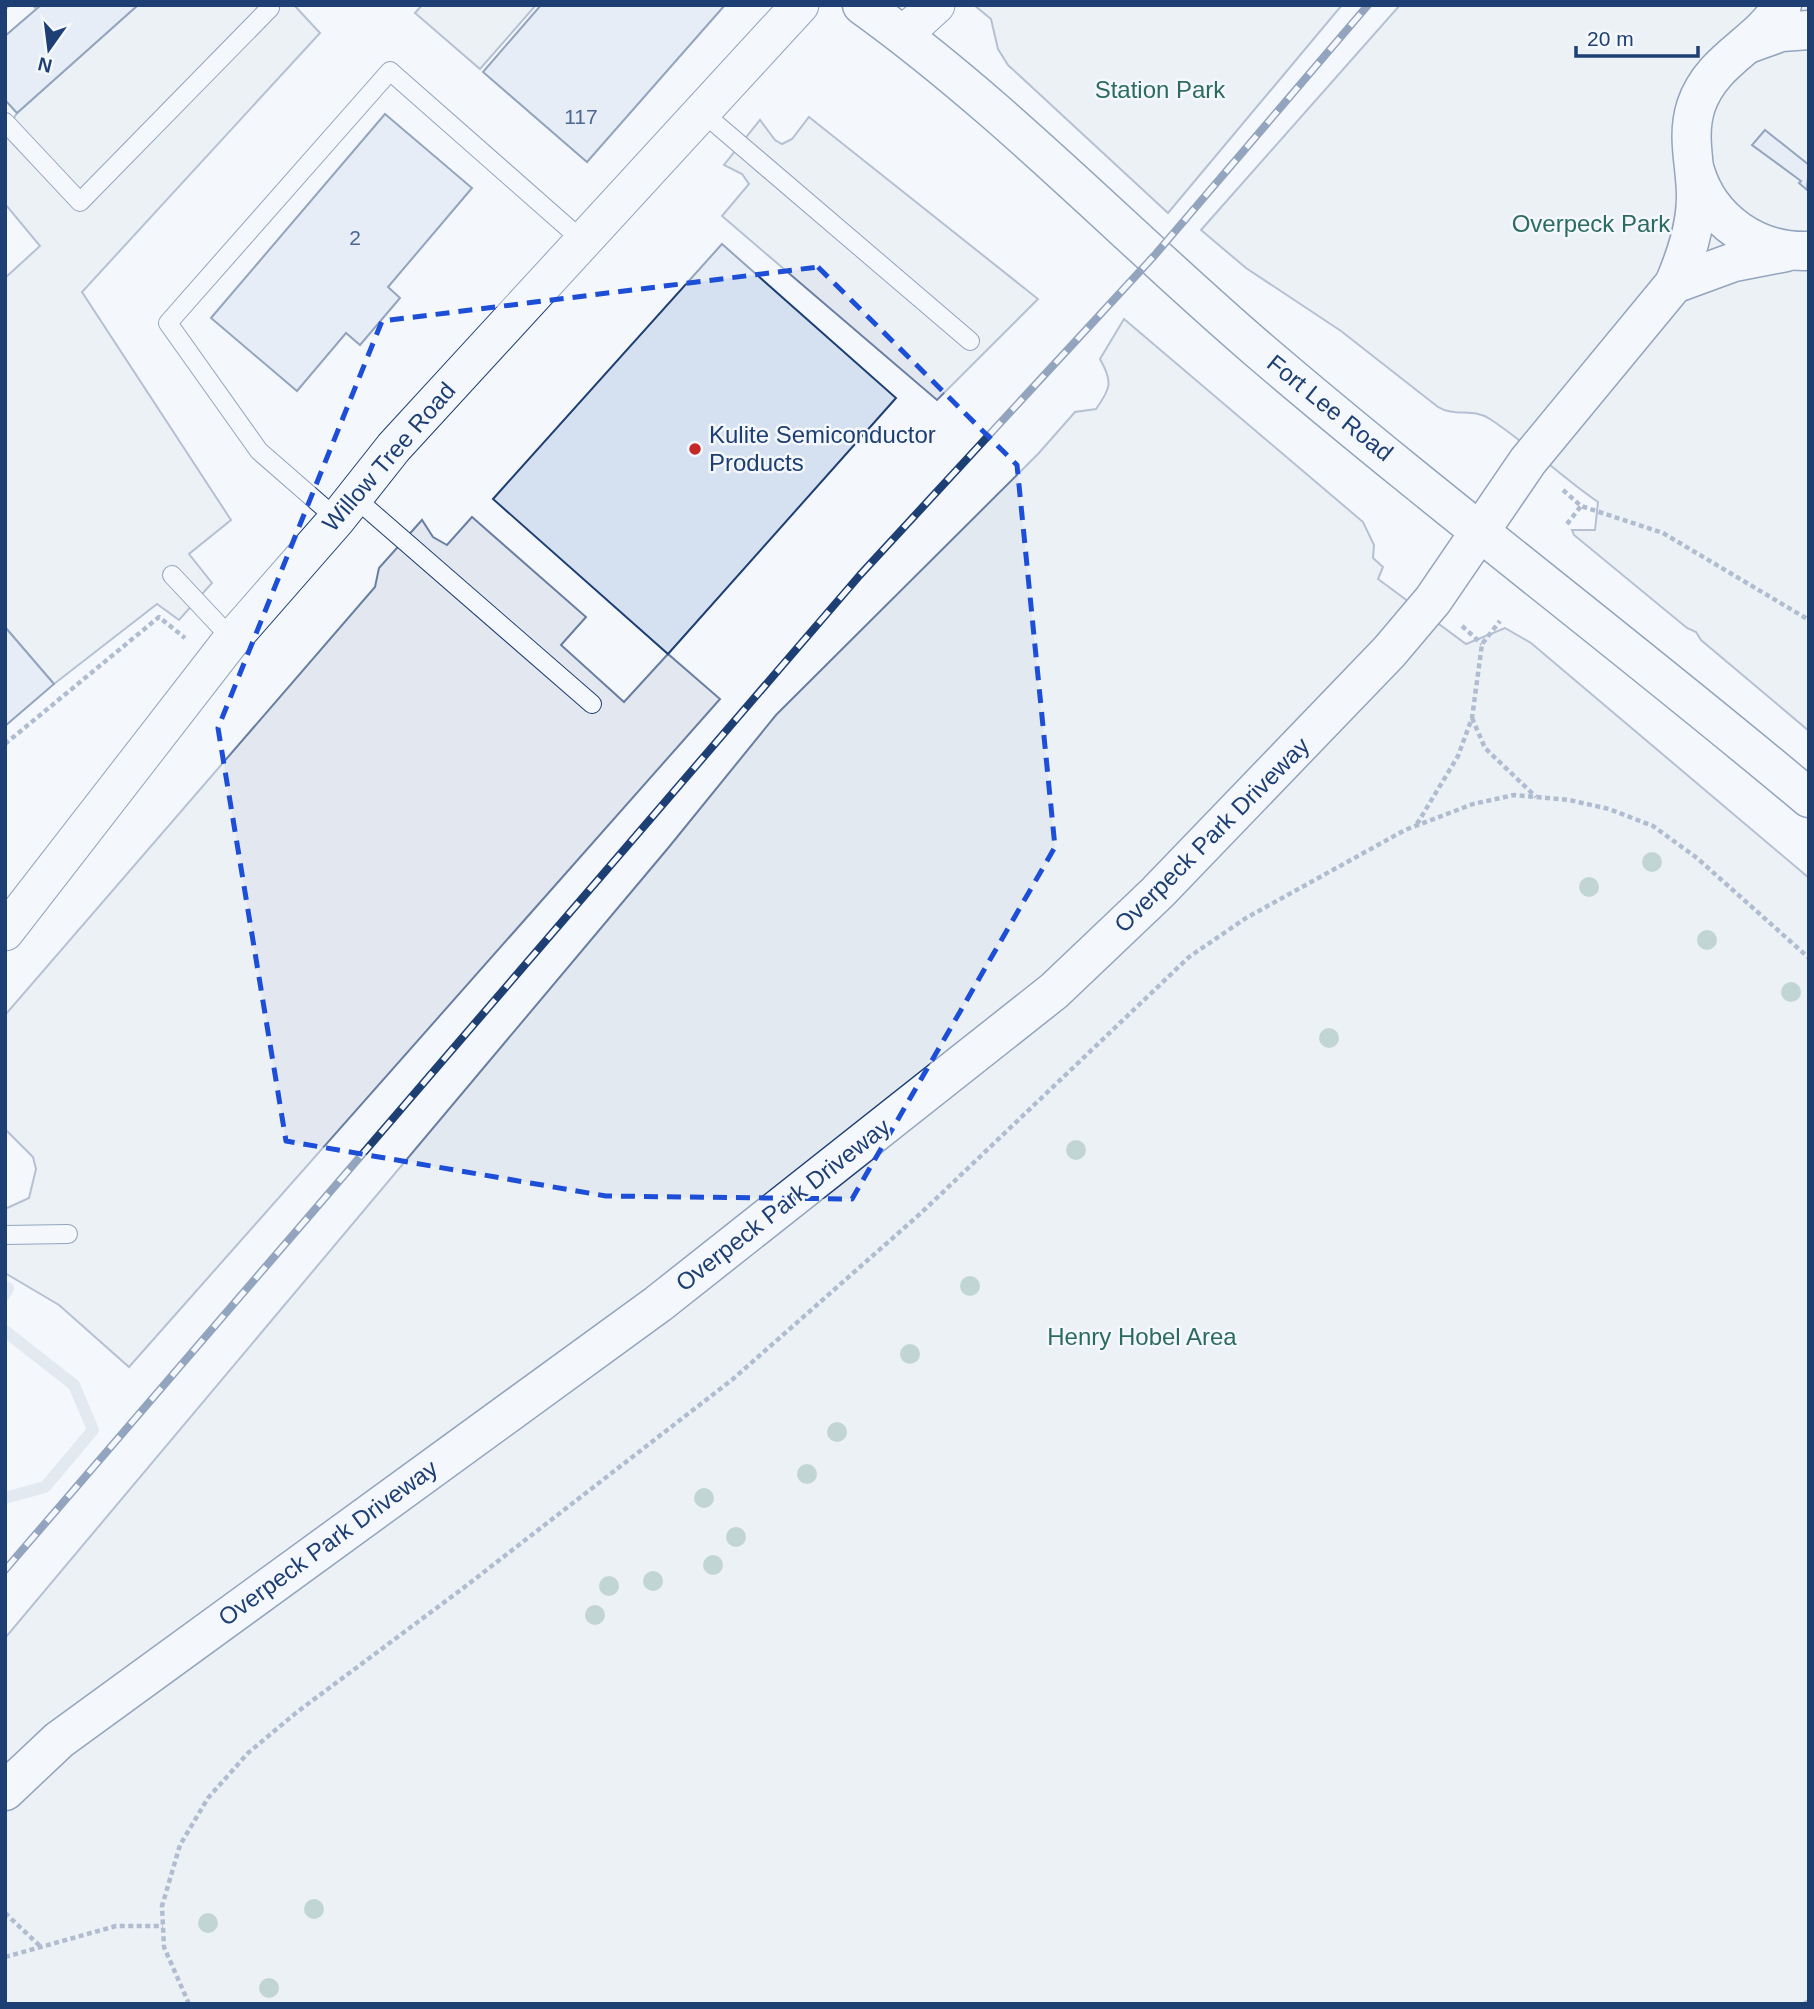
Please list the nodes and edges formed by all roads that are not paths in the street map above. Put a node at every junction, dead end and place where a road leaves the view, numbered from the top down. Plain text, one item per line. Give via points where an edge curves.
1 (268, 5) edge
2 (800, 5) edge
3 (862, 5) edge
4 (936, 5) edge
5 (1782, 5) edge
6 (1809, 30) edge
7 (903, 35) junction
8 (1740, 48) junction
9 (702, 112) junction
10 (5, 122) edge
11 (1693, 162) junction
12 (583, 241) junction
13 (1804, 251) edge
14 (1674, 284) junction
15 (970, 341) dead end
16 (345, 508) junction
17 (1481, 530) junction
18 (172, 575) dead end
19 (223, 650) junction
20 (592, 704) dead end
21 (1809, 797) edge
22 (5, 932) edge
23 (68, 1234) dead end
24 (5, 1235) edge
25 (5, 1791) edge

1 - 10 lane via 270,8 80,202
2 - 9 street, Willow Tree Road
3 - 7 street, Fort Lee Road
4 - 7 street
5 - 8 street
6 - 8 street via 1765,36
7 - 17 street, Fort Lee Road via 1233,327
8 - 11 street via 1718,67 1702,92 1691,134
9 - 12 street, Willow Tree Road
9 - 15 lane
11 - 13 street via 1703,192 1722,218 1748,238
11 - 14 street via 1693,223
12 - 16 street, Willow Tree Road via 394,447
12 - 16 lane via 390,71 167,323 259,452
13 - 14 street via 1734,262
14 - 17 street, Overpeck Park Driveway via 1528,461
16 - 19 street, Willow Tree Road
16 - 20 lane
17 - 21 street, Fort Lee Road
17 - 25 street, Overpeck Park Driveway via 1433,600 1354,692 1054,991 658,1304 59,1740
18 - 19 lane
19 - 22 street, Willow Tree Road
23 - 24 lane

